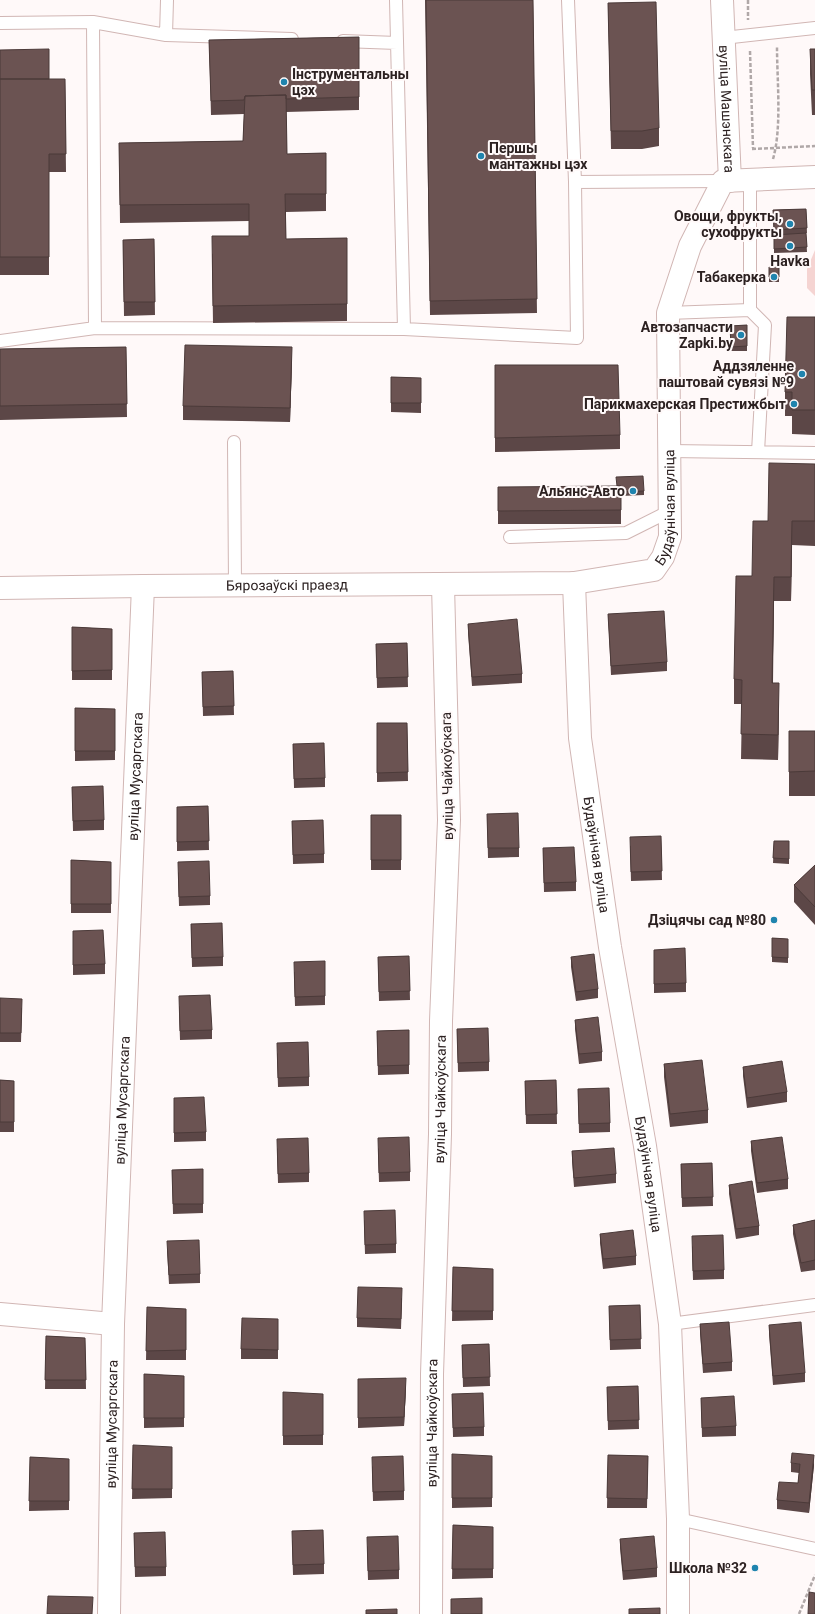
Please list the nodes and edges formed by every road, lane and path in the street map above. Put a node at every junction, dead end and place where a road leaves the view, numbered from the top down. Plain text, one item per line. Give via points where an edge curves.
1 (167, 0) edge
2 (396, 0) edge
3 (568, 0) edge
4 (722, 0) edge
5 (748, 0) edge
6 (93, 22) junction
7 (0, 23) edge
8 (815, 28) edge
9 (166, 35) junction
10 (749, 36) junction
11 (723, 38) junction
12 (301, 40) edge
13 (333, 41) edge
14 (397, 43) junction
15 (777, 46) dead end
16 (815, 146) edge
17 (776, 147) junction
18 (753, 148) junction
19 (740, 176) junction
20 (815, 177) edge
21 (575, 182) junction
22 (750, 310) junction
23 (668, 313) junction
24 (95, 328) junction
25 (404, 329) junction
26 (0, 341) edge
27 (234, 442) dead end
28 (669, 451) junction
29 (758, 452) junction
30 (815, 453) edge
31 (670, 511) junction
32 (510, 537) dead end
33 (574, 583) junction
34 (443, 585) junction
35 (143, 586) junction
36 (235, 586) junction
37 (0, 588) edge
38 (815, 1305) edge
39 (0, 1314) edge
40 (114, 1324) junction
41 (670, 1324) junction
42 (678, 1518) junction
43 (815, 1549) edge
44 (815, 1575) edge
45 (109, 1614) edge
46 (432, 1614) edge
47 (678, 1614) edge
48 (799, 1614) edge

1 - 9 lane
2 - 14 lane
3 - 21 lane
4 - 11 street, вуліца Машэнскага
5 - 10 path
6 - 7 lane
6 - 9 lane
6 - 24 lane
8 - 10 lane
9 - 12 lane
10 - 11 lane
10 - 18 path
11 - 19 street, вуліца Машэнскага
13 - 14 lane
14 - 25 lane
15 - 17 path
16 - 17 path
17 - 18 path
17 - 19 path
18 - 19 path
19 - 20 street
19 - 21 lane
19 - 22 lane
19 - 23 street, Будаўнічая вуліца via 690,246
21 - 25 lane via 577,338
22 - 23 lane
22 - 29 lane via 764,325
23 - 28 street, Будаўнічая вуліца
24 - 25 lane
24 - 26 lane
27 - 36 lane
28 - 29 lane
28 - 31 street, Будаўнічая вуліца
29 - 30 lane
31 - 32 lane via 626,533
31 - 33 street, Будаўнічая вуліца via 670,537 663,557 654,570
33 - 34 street, Бярозаўскі праезд
33 - 41 street, Будаўнічая вуліца via 580,738 610,947 646,1146
34 - 36 street, Бярозаўскі праезд
34 - 46 street, вуліца Чайкоўскага via 449,820 432,1374
35 - 36 street, Бярозаўскі праезд
35 - 37 street, Бярозаўскі праезд
35 - 40 street, вуліца Мусаргскага
38 - 41 lane
39 - 40 street
40 - 45 street, вуліца Мусаргскага
41 - 42 street, Будаўнічая вуліца
42 - 43 lane
42 - 47 street, Будаўнічая вуліца
44 - 48 path

